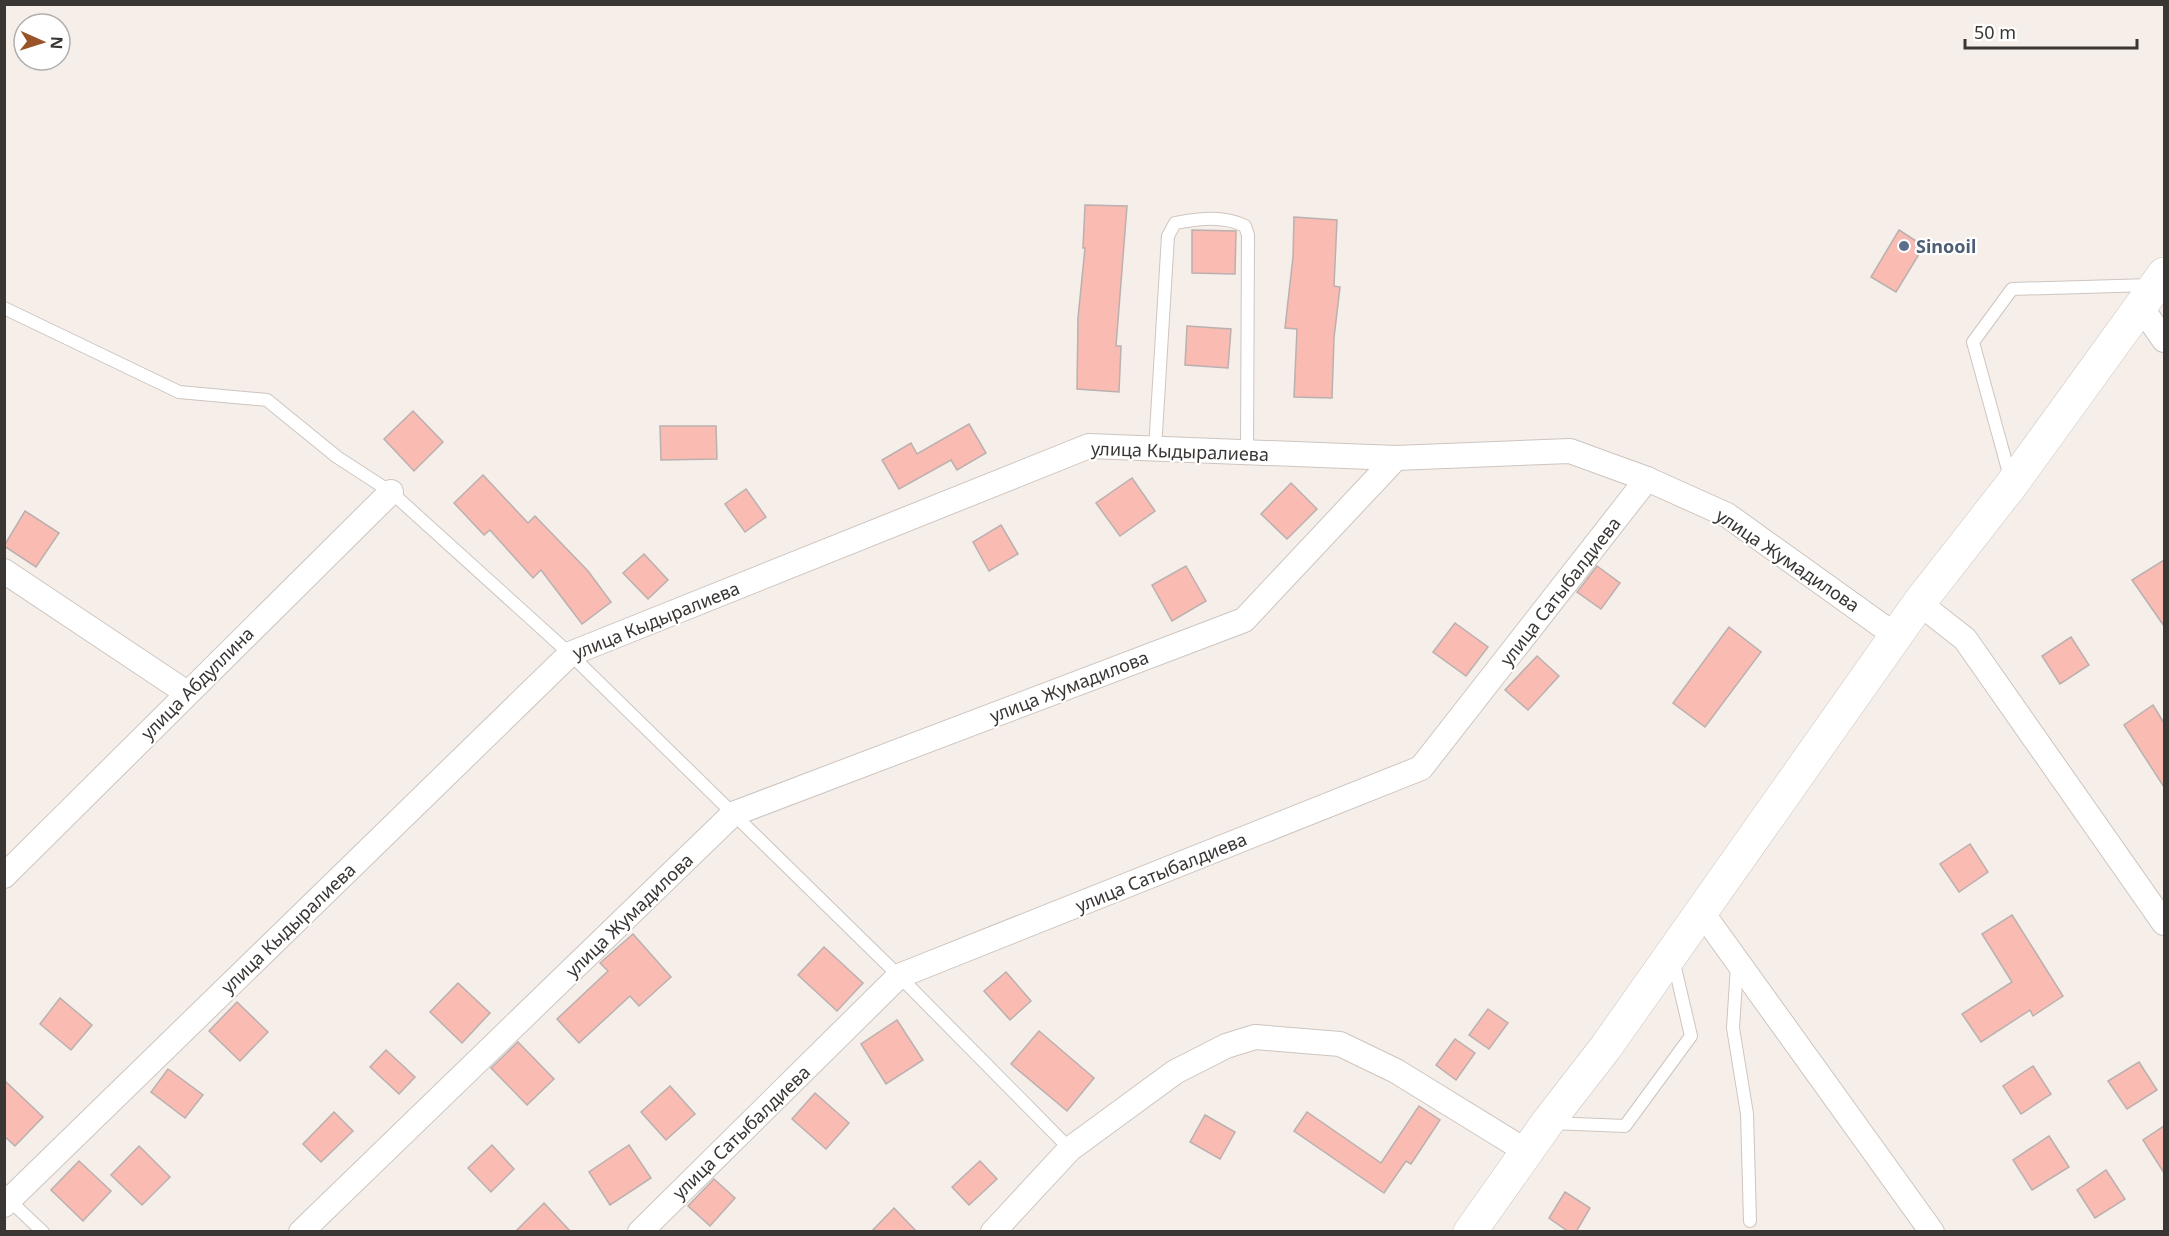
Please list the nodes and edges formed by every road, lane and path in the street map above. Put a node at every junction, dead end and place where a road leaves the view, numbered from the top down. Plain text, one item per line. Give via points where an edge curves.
1 (2155, 288) edge
2 (4, 308) edge
3 (2164, 340) edge
4 (1155, 448) junction
5 (1247, 452) junction
6 (1396, 458) junction
7 (1647, 479) junction
8 (2012, 484) junction
9 (392, 492) junction
10 (4, 571) edge
11 (1919, 603) junction
12 (1896, 636) junction
13 (570, 654) junction
14 (187, 693) junction
15 (733, 814) junction
16 (9, 863) edge
17 (1701, 911) junction
18 (2164, 923) edge
19 (1671, 952) junction
20 (1738, 962) junction
21 (899, 976) junction
22 (1547, 1123) junction
23 (1070, 1149) junction
24 (1526, 1151) junction
25 (6, 1200) edge
26 (1750, 1221) dead end
27 (43, 1232) edge
28 (301, 1232) edge
29 (640, 1232) edge
30 (993, 1232) edge
31 (1470, 1232) edge
32 (1932, 1232) edge

1 - 3 street
1 - 8 main road
1 - 8 lane via 2012,289 1973,342
2 - 9 lane via 179,392 267,400 337,457
4 - 5 street, улица Кыдыралиева
4 - 5 lane via 1168,236 1175,223 1231,219 1245,226 1248,235
4 - 13 street, улица Кыдыралиева via 1089,446
5 - 6 street, улица Кыдыралиева
6 - 7 street, улица Жумадилова via 1570,451
6 - 15 street, улица Жумадилова via 1244,620
7 - 12 street, улица Жумадилова via 1727,515
7 - 21 street, улица Сатыбалдиева via 1421,768
8 - 11 main road
9 - 13 lane
9 - 14 street, улица Абдуллина
10 - 14 street
11 - 12 main road
11 - 18 street via 1965,639
12 - 17 main road
13 - 15 lane
13 - 25 street, улица Кыдыралиева
14 - 16 street, улица Абдуллина
15 - 21 lane
15 - 28 street, улица Жумадилова
17 - 19 main road
17 - 20 street
19 - 22 main road via 1606,1047
19 - 22 lane via 1691,1036 1625,1126
20 - 26 lane via 1733,1028 1747,1114
20 - 32 street
21 - 23 lane
21 - 29 street, улица Сатыбалдиева
22 - 24 main road
23 - 24 street via 1175,1072 1226,1046 1255,1037 1340,1044 1396,1071
23 - 30 street
24 - 31 main road
25 - 27 lane

